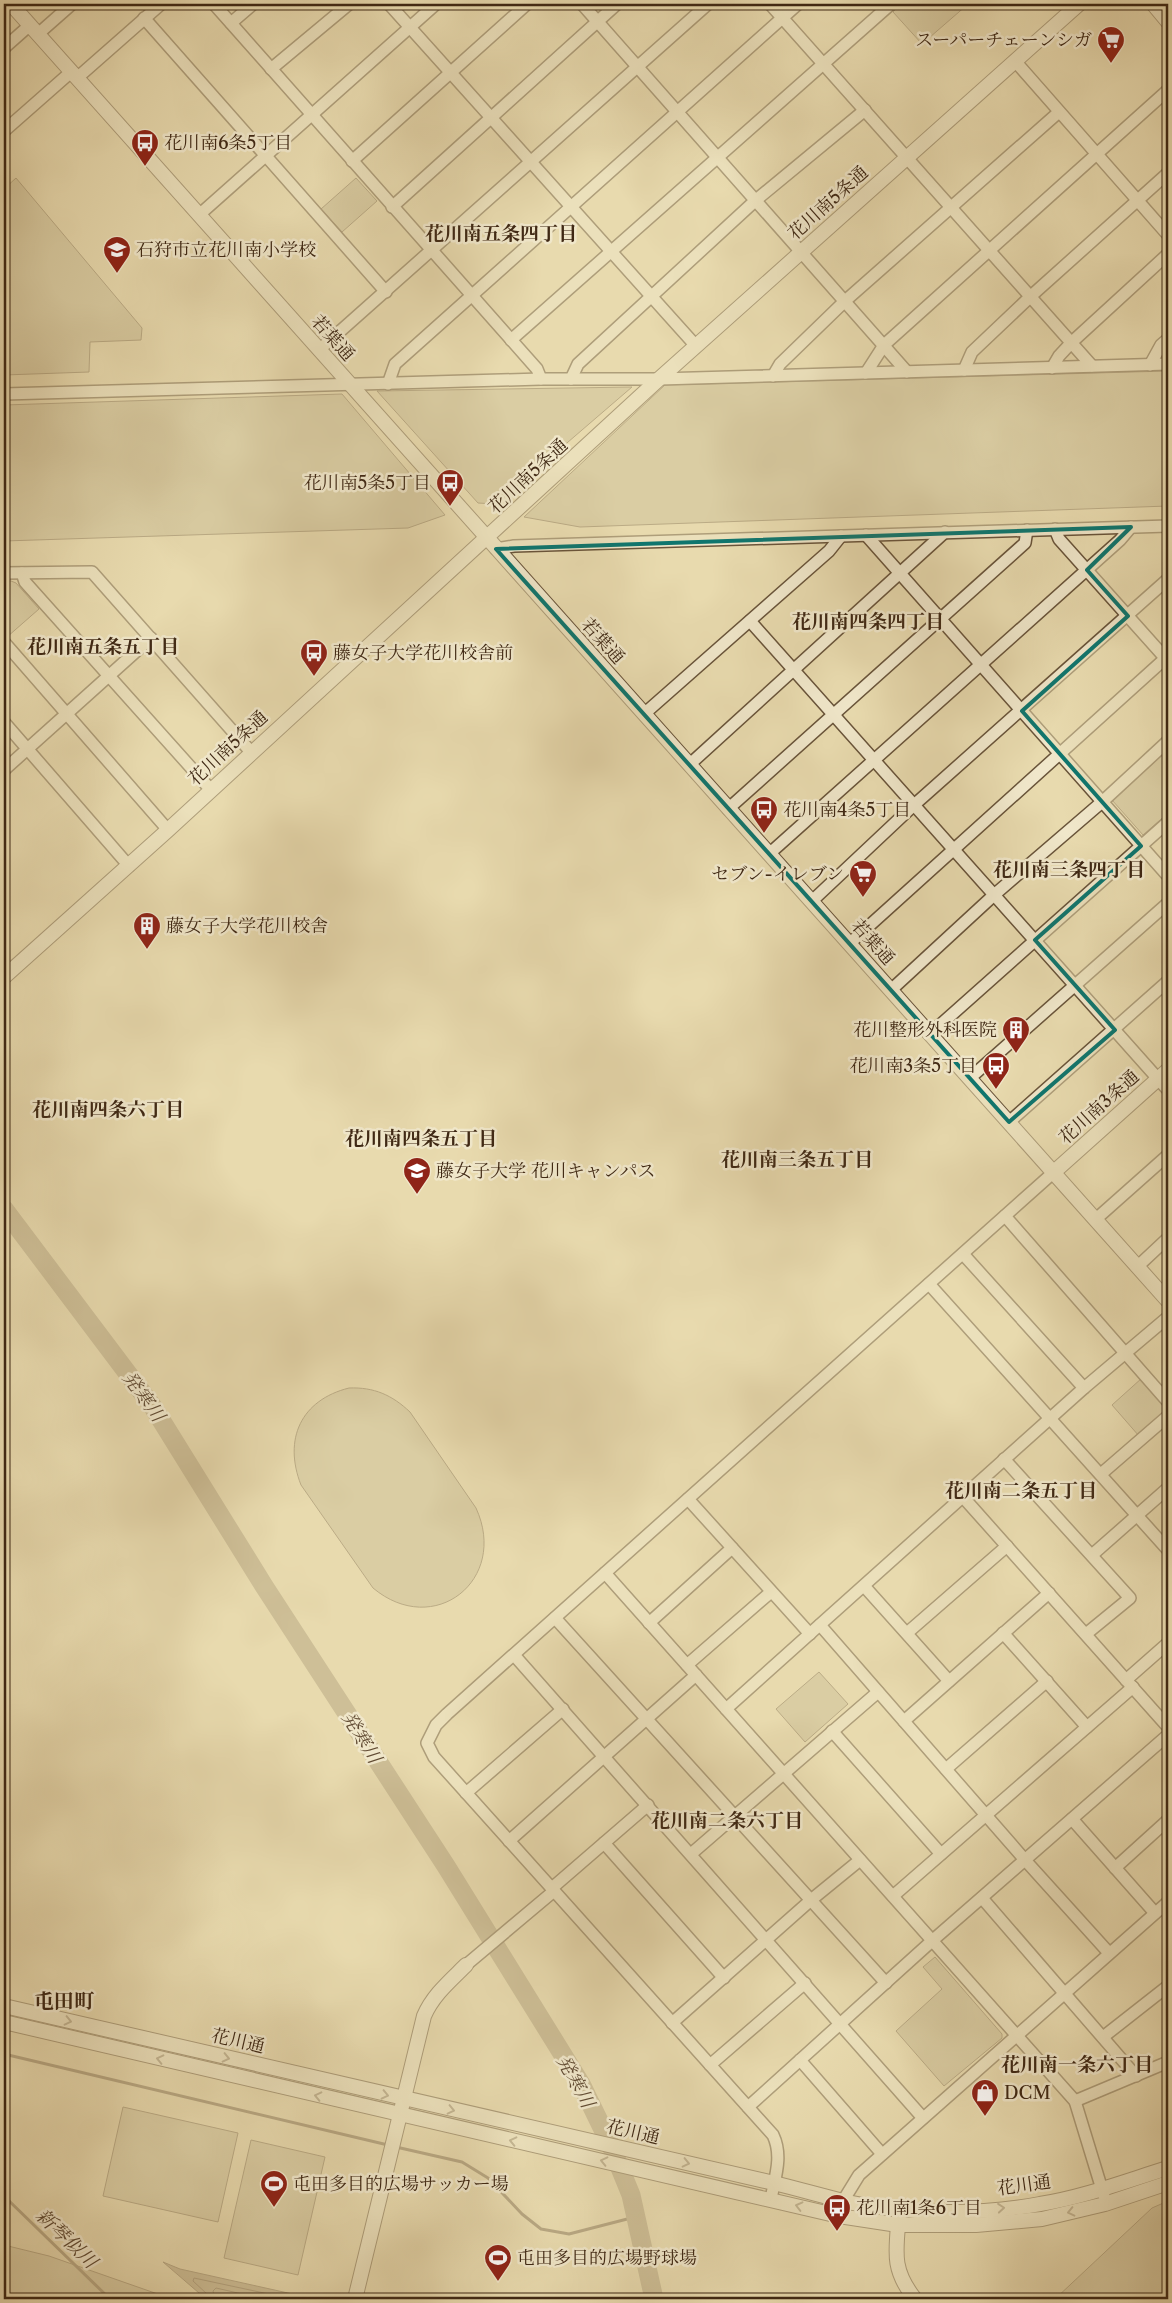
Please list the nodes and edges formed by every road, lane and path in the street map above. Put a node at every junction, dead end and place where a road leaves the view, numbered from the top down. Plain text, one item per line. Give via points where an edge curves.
1 (11, 4) edge
2 (72, 4) edge
3 (161, 4) edge
4 (214, 4) edge
5 (253, 4) edge
6 (348, 4) edge
7 (389, 4) edge
8 (436, 4) edge
9 (527, 4) edge
10 (582, 4) edge
11 (617, 4) edge
12 (708, 4) edge
13 (770, 4) edge
14 (798, 4) edge
15 (891, 4) edge
16 (1079, 4) edge
17 (144, 18) junction
18 (782, 18) junction
19 (598, 21) junction
20 (231, 23) junction
21 (410, 27) junction
22 (34, 30) junction
23 (4, 48) edge
24 (1015, 61) junction
25 (824, 64) junction
26 (637, 66) junction
27 (271, 69) junction
28 (450, 73) junction
29 (74, 75) junction
30 (1168, 90) edge
31 (865, 110) junction
32 (677, 111) junction
33 (1059, 112) junction
34 (311, 115) junction
35 (491, 118) junction
36 (4, 131) edge
37 (1096, 154) junction
38 (265, 156) junction
39 (718, 157) junction
40 (907, 158) junction
41 (352, 161) junction
42 (531, 163) junction
43 (1168, 173) edge
44 (756, 200) junction
45 (1138, 201) junction
46 (950, 206) junction
47 (392, 207) junction
48 (572, 208) junction
49 (199, 215) junction
50 (1168, 235) edge
51 (432, 251) junction
52 (990, 251) junction
53 (802, 252) junction
54 (612, 253) junction
55 (1168, 254) edge
56 (386, 292) junction
57 (1031, 296) junction
58 (472, 297) junction
59 (652, 297) junction
60 (845, 301) junction
61 (1168, 338) edge
62 (511, 340) junction
63 (1072, 342) junction
64 (884, 345) junction
65 (696, 346) junction
66 (319, 350) junction
67 (1150, 364) junction
68 (1168, 364) edge
69 (1092, 366) junction
70 (1052, 368) junction
71 (964, 370) junction
72 (907, 372) junction
73 (866, 373) junction
74 (773, 376) junction
75 (541, 379) junction
76 (572, 379) junction
77 (659, 379) junction
78 (388, 384) junction
79 (350, 385) junction
80 (4, 394) edge
81 (1168, 526) edge
82 (1131, 527) junction
83 (1054, 529) junction
84 (1027, 530) junction
85 (945, 532) junction
86 (866, 535) junction
87 (841, 536) junction
88 (491, 544) junction
89 (1087, 570) junction
90 (4, 573) edge
91 (22, 573) junction
92 (900, 573) junction
93 (1168, 579) edge
94 (1128, 616) junction
95 (940, 618) junction
96 (750, 621) junction
97 (151, 638) junction
98 (4, 642) edge
99 (1168, 658) edge
100 (981, 665) junction
101 (792, 669) junction
102 (109, 676) junction
103 (1022, 711) junction
104 (66, 714) junction
105 (644, 714) junction
106 (832, 714) junction
107 (4, 722) edge
108 (1168, 741) edge
109 (26, 748) junction
110 (251, 752) junction
111 (1061, 755) junction
112 (875, 762) junction
113 (689, 765) junction
114 (4, 770) edge
115 (211, 790) junction
116 (1102, 802) junction
117 (914, 805) junction
118 (728, 808) junction
119 (1168, 822) edge
120 (168, 830) junction
121 (1141, 846) junction
122 (954, 849) junction
123 (770, 854) junction
124 (129, 866) junction
125 (1168, 876) edge
126 (994, 895) junction
127 (812, 901) junction
128 (1168, 903) edge
129 (1035, 940) junction
130 (849, 944) junction
131 (4, 977) edge
132 (1168, 981) edge
133 (1074, 984) junction
134 (892, 990) junction
135 (1115, 1030) junction
136 (930, 1034) junction
137 (1163, 1074) edge
138 (970, 1078) junction
139 (1168, 1090) edge
140 (1009, 1122) junction
141 (1168, 1155) edge
142 (1054, 1172) junction
143 (1005, 1216) junction
144 (1096, 1219) junction
145 (1168, 1238) edge
146 (963, 1254) junction
147 (1137, 1267) junction
148 (929, 1284) junction
149 (1168, 1301) edge
150 (1168, 1317) edge
151 (1124, 1352) junction
152 (1084, 1388) junction
153 (1168, 1402) edge
154 (1168, 1416) edge
155 (1051, 1418) junction
156 (1004, 1459) junction
157 (1101, 1474) junction
158 (1168, 1488) edge
159 (963, 1497) junction
160 (688, 1499) junction
161 (1136, 1514) junction
162 (1006, 1546) junction
163 (732, 1548) junction
164 (1168, 1550) edge
165 (1092, 1555) junction
166 (605, 1573) junction
167 (864, 1586) junction
168 (771, 1592) junction
169 (1049, 1593) junction
170 (555, 1618) junction
171 (650, 1623) junction
172 (820, 1626) junction
173 (906, 1633) junction
174 (1004, 1633) junction
175 (810, 1634) junction
176 (1086, 1634) junction
177 (1168, 1643) edge
178 (514, 1655) junction
179 (687, 1666) junction
180 (696, 1675) junction
181 (949, 1681) junction
182 (1047, 1682) junction
183 (1130, 1684) junction
184 (878, 1692) junction
185 (563, 1709) junction
186 (726, 1709) junction
187 (648, 1720) junction
188 (904, 1721) junction
189 (1087, 1727) junction
190 (1168, 1727) edge
191 (832, 1731) junction
192 (1168, 1734) edge
193 (605, 1757) junction
194 (946, 1769) junction
195 (783, 1774) junction
196 (466, 1793) junction
197 (648, 1805) junction
198 (987, 1815) junction
199 (735, 1816) junction
200 (1072, 1819) junction
201 (1168, 1820) edge
202 (509, 1841) junction
203 (604, 1843) junction
204 (691, 1854) junction
205 (941, 1854) junction
206 (860, 1860) junction
207 (1025, 1860) junction
208 (1115, 1868) junction
209 (553, 1890) junction
210 (893, 1896) junction
211 (982, 1898) junction
212 (811, 1900) junction
213 (1168, 1902) edge
214 (1155, 1913) junction
215 (768, 1940) junction
216 (932, 1940) junction
217 (1110, 1953) junction
218 (466, 1965) joint
219 (724, 1978) junction
220 (805, 1983) junction
221 (886, 1983) junction
222 (1168, 1986) edge
223 (1064, 1993) junction
224 (4, 2006) edge
225 (4, 2022) edge
226 (672, 2023) junction
227 (841, 2023) junction
228 (1017, 2035) junction
229 (1104, 2037) junction
230 (800, 2060) junction
231 (1168, 2062) edge
232 (710, 2065) junction
233 (1136, 2076) junction
234 (404, 2099) junction
235 (1075, 2101) junction
236 (748, 2107) junction
237 (400, 2115) junction
238 (923, 2118) junction
239 (882, 2154) junction
240 (1168, 2168) edge
241 (774, 2183) junction
242 (1168, 2183) edge
243 (1102, 2188) junction
244 (771, 2199) junction
245 (843, 2201) junction
246 (1105, 2204) junction
247 (900, 2210) junction
248 (898, 2225) junction
249 (355, 2299) edge
250 (915, 2299) edge

1 - 22 street, 若葉通
2 - 22 street
3 - 17 street
4 - 20 street
5 - 20 street
6 - 27 street
7 - 21 street
8 - 21 street
9 - 28 street
10 - 19 street
11 - 19 street
12 - 26 street
13 - 18 street
14 - 18 street
15 - 25 street
16 - 24 street, 花川南5条通
17 - 29 street
17 - 38 street
18 - 25 street
18 - 32 street
19 - 26 street
19 - 35 street
20 - 27 street
21 - 28 street
21 - 34 street
22 - 23 street
22 - 29 street, 若葉通
24 - 33 street
24 - 40 street, 花川南5条通
25 - 31 street
25 - 39 street
26 - 32 street
26 - 42 street
27 - 34 street
28 - 35 street
28 - 41 street
29 - 36 street
29 - 49 street, 若葉通
30 - 37 street
31 - 40 street
31 - 44 street
32 - 39 street
32 - 48 street
33 - 37 street
33 - 46 street
34 - 38 street
34 - 41 street
35 - 42 street
35 - 47 street
37 - 45 street
37 - 52 street
38 - 49 street
38 - 56 street
39 - 44 street
39 - 54 street
40 - 46 street
40 - 53 street, 花川南5条通
41 - 47 street
42 - 48 street
42 - 51 street
43 - 45 street
44 - 53 street
44 - 59 street
45 - 50 street
45 - 57 street
46 - 52 street
46 - 60 street
47 - 51 street
48 - 54 street
48 - 58 street
49 - 66 street, 若葉通
51 - 56 street
51 - 58 street
52 - 57 street
52 - 64 street
53 - 60 street
53 - 65 street, 花川南5条通
54 - 59 street
54 - 62 street
55 - 63 street
56 - 66 street
57 - 63 street
57 - 71 street via 972,352
58 - 62 street
58 - 78 street via 395,364
59 - 65 street
59 - 76 street via 578,364
60 - 64 street
60 - 74 street via 780,364
61 - 67 street
62 - 75 street via 537,369
63 - 69 street
63 - 70 street via 1058,356
64 - 72 street
64 - 73 street
65 - 77 street, 花川南5条通
66 - 79 street, 若葉通
67 - 68 street
67 - 69 street
69 - 70 street
70 - 71 street
71 - 72 street
72 - 73 street
73 - 74 street
74 - 77 street
75 - 76 street
75 - 78 street
76 - 77 street
77 - 88 street, 花川南5条通
78 - 79 street
79 - 80 street
79 - 88 street, 若葉通
81 - 82 street
82 - 83 street
82 - 89 street
83 - 84 street
83 - 89 street
84 - 85 street
84 - 95 street via 1025,543
85 - 86 street
85 - 92 street
86 - 87 street
86 - 92 street
87 - 88 street via 514,546
87 - 96 street via 829,551
88 - 105 street, 若葉通
88 - 110 street, 花川南5条通
89 - 94 street
89 - 100 street
90 - 91 street
91 - 97 street via 92,572
91 - 102 street via 25,582
92 - 95 street
92 - 101 street
93 - 94 street
94 - 99 street
94 - 103 street
95 - 100 street
95 - 106 street
96 - 101 street
96 - 105 street
97 - 102 street
97 - 110 street
98 - 104 street
99 - 111 street
100 - 103 street
100 - 112 street
101 - 106 street
101 - 113 street
102 - 104 street
102 - 115 street
103 - 111 street
103 - 117 street
104 - 109 street
104 - 120 street
105 - 113 street, 若葉通
106 - 112 street
106 - 118 street
107 - 109 street
108 - 116 street
109 - 114 street
109 - 124 street
110 - 115 street, 花川南5条通
111 - 116 street
111 - 122 street
112 - 117 street
112 - 123 street
113 - 118 street, 若葉通
115 - 120 street, 花川南5条通
116 - 121 street
116 - 126 street
117 - 122 street
117 - 127 street
118 - 123 street, 若葉通
119 - 121 street
120 - 124 street, 花川南5条通
121 - 125 street
121 - 129 street
122 - 126 street
122 - 130 street
123 - 127 street, 若葉通
124 - 131 street, 花川南5条通
126 - 129 street
126 - 134 street
127 - 130 street, 若葉通
128 - 133 street
129 - 133 street
129 - 136 street
130 - 134 street, 若葉通
132 - 135 street
133 - 135 street
133 - 138 street
134 - 136 street, 若葉通
135 - 137 street
135 - 140 street
136 - 138 street, 若葉通
137 - 139 street
137 - 142 street, 花川南3条通
138 - 140 street, 若葉通
140 - 142 street, 若葉通
141 - 144 street
142 - 143 street
142 - 144 street, 若葉通
143 - 146 street
143 - 151 street
144 - 147 street, 若葉通
145 - 147 street
146 - 148 street
146 - 152 street
147 - 149 street, 若葉通
148 - 155 street
148 - 160 street
150 - 151 street
151 - 152 street
151 - 153 street
152 - 155 street
154 - 157 street
155 - 156 street
155 - 157 street
156 - 159 street
156 - 165 street
157 - 161 street
158 - 161 street
159 - 162 street
159 - 167 street
160 - 163 street
160 - 166 street
161 - 164 street
161 - 165 street
162 - 169 street
162 - 173 street
163 - 168 street
163 - 171 street
165 - 176 street via 1130,1598
166 - 170 street
166 - 171 street
167 - 172 street
167 - 173 street
168 - 175 street
168 - 179 street
169 - 174 street
169 - 176 street
170 - 178 street
170 - 187 street
171 - 179 street
172 - 175 street
172 - 184 street
173 - 181 street
174 - 181 street
174 - 182 street
175 - 186 street
176 - 183 street
177 - 183 street
178 - 185 street
178 - 196 street via 430,1734 427,1743 434,1757
179 - 180 street
180 - 186 street
180 - 187 street
181 - 188 street
182 - 189 street
182 - 194 street
183 - 189 street
183 - 190 street
184 - 188 street
184 - 191 street
185 - 193 street
185 - 196 street
186 - 195 street
187 - 193 street
187 - 199 street
188 - 194 street
189 - 198 street
191 - 195 street
191 - 205 street
192 - 200 street
193 - 197 street
193 - 202 street
194 - 198 street
195 - 199 street
195 - 206 street
196 - 202 street
197 - 203 street
197 - 204 street
198 - 205 street
198 - 207 street
199 - 204 street
199 - 212 street
200 - 207 street
200 - 208 street
201 - 208 street
202 - 209 street
203 - 209 street
203 - 219 street
204 - 215 street
205 - 210 street
206 - 210 street
206 - 212 street
207 - 211 street
207 - 217 street
208 - 214 street
209 - 218 street
209 - 226 street
210 - 216 street
211 - 216 street
211 - 223 street
212 - 215 street
212 - 221 street
213 - 214 street
214 - 217 street
215 - 219 street
215 - 220 street
216 - 221 street
216 - 228 street
217 - 223 street
218 - 234 street via 429,2003
219 - 226 street
220 - 227 street
220 - 232 street
221 - 227 street
222 - 229 street
223 - 228 street
223 - 229 street
224 -> 234 street, 花川通
237 -> 225 street, 花川通
226 - 232 street
227 - 230 street
227 - 238 street
228 - 235 street
228 - 238 street
229 - 233 street
230 - 236 street
230 - 239 street
231 - 233 street
232 - 236 street
233 - 235 street
234 - 237 street
234 -> 241 street, 花川通
235 - 243 street
236 - 241 street via 773,2135 778,2147
244 -> 237 street, 花川通
237 - 249 street
238 - 239 street
239 - 245 street via 859,2175
240 - 243 street, 花川通
241 - 244 street
241 - 245 street, 花川通
242 - 246 street, 花川通
243 - 246 street
247 -> 243 street, 花川通 via 977,2210 1040,2204
248 -> 244 street, 花川通 via 839,2216
245 - 247 street, 花川通
246 -> 248 street, 花川通 via 1042,2219 976,2225
247 - 248 street
248 - 250 street via 898,2272

